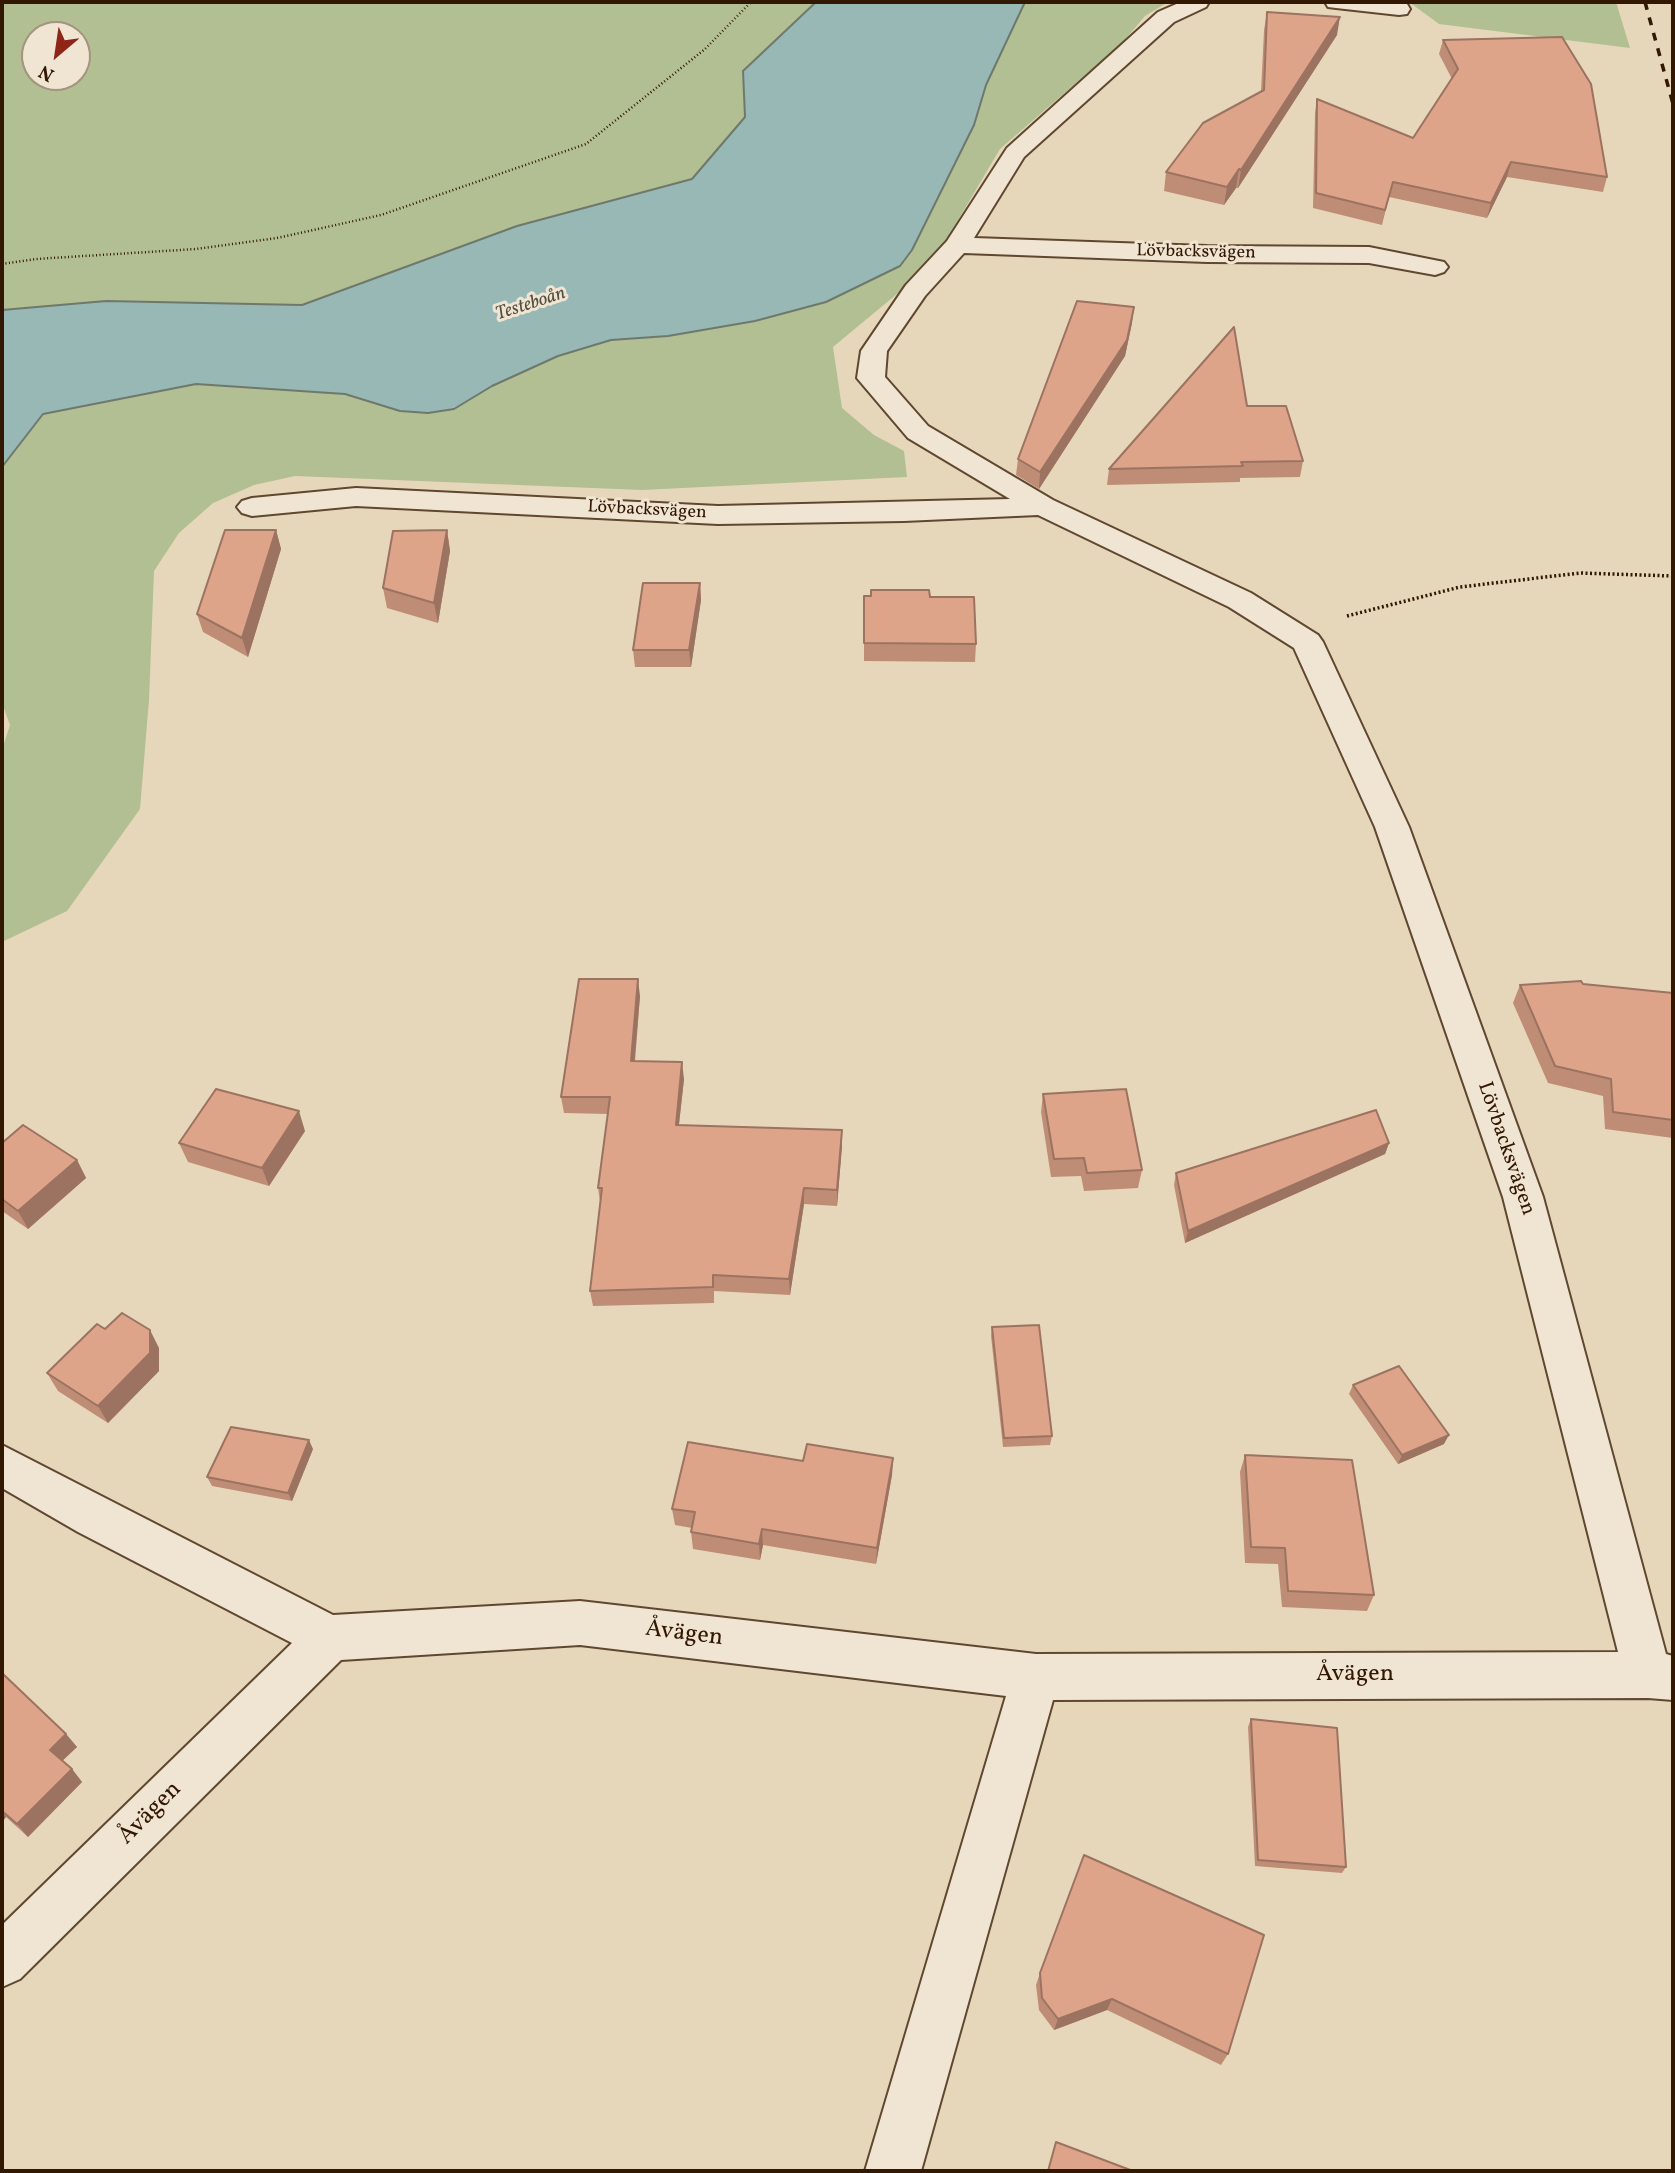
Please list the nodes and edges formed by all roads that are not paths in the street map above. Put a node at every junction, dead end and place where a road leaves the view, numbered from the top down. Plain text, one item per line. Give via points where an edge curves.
1 (1198, 2) edge
2 (1336, 2) edge
3 (1399, 9) dead end
4 (957, 245) junction
5 (1435, 267) dead end
6 (1043, 506) junction
7 (252, 507) dead end
8 (2, 1465) edge
9 (330, 1638) junction
10 (1661, 1676) edge
11 (1036, 1677) junction
12 (2, 1961) edge
13 (893, 2171) edge

1 - 4 street, Lövbacksvägen via 1166,17 1015,153
2 - 3 street
4 - 5 street, Lövbacksvägen via 1369,255
4 - 6 street, Lövbacksvägen via 915,291 874,351 871,378 918,432
6 - 7 street, Lövbacksvägen via 718,514 356,497
6 - 10 street, Lövbacksvägen via 1240,600 1307,642 1392,827 1523,1197
8 - 9 street
9 - 11 street, Åvägen via 580,1623
9 - 12 street, Åvägen
10 - 11 street, Åvägen
11 - 13 street

